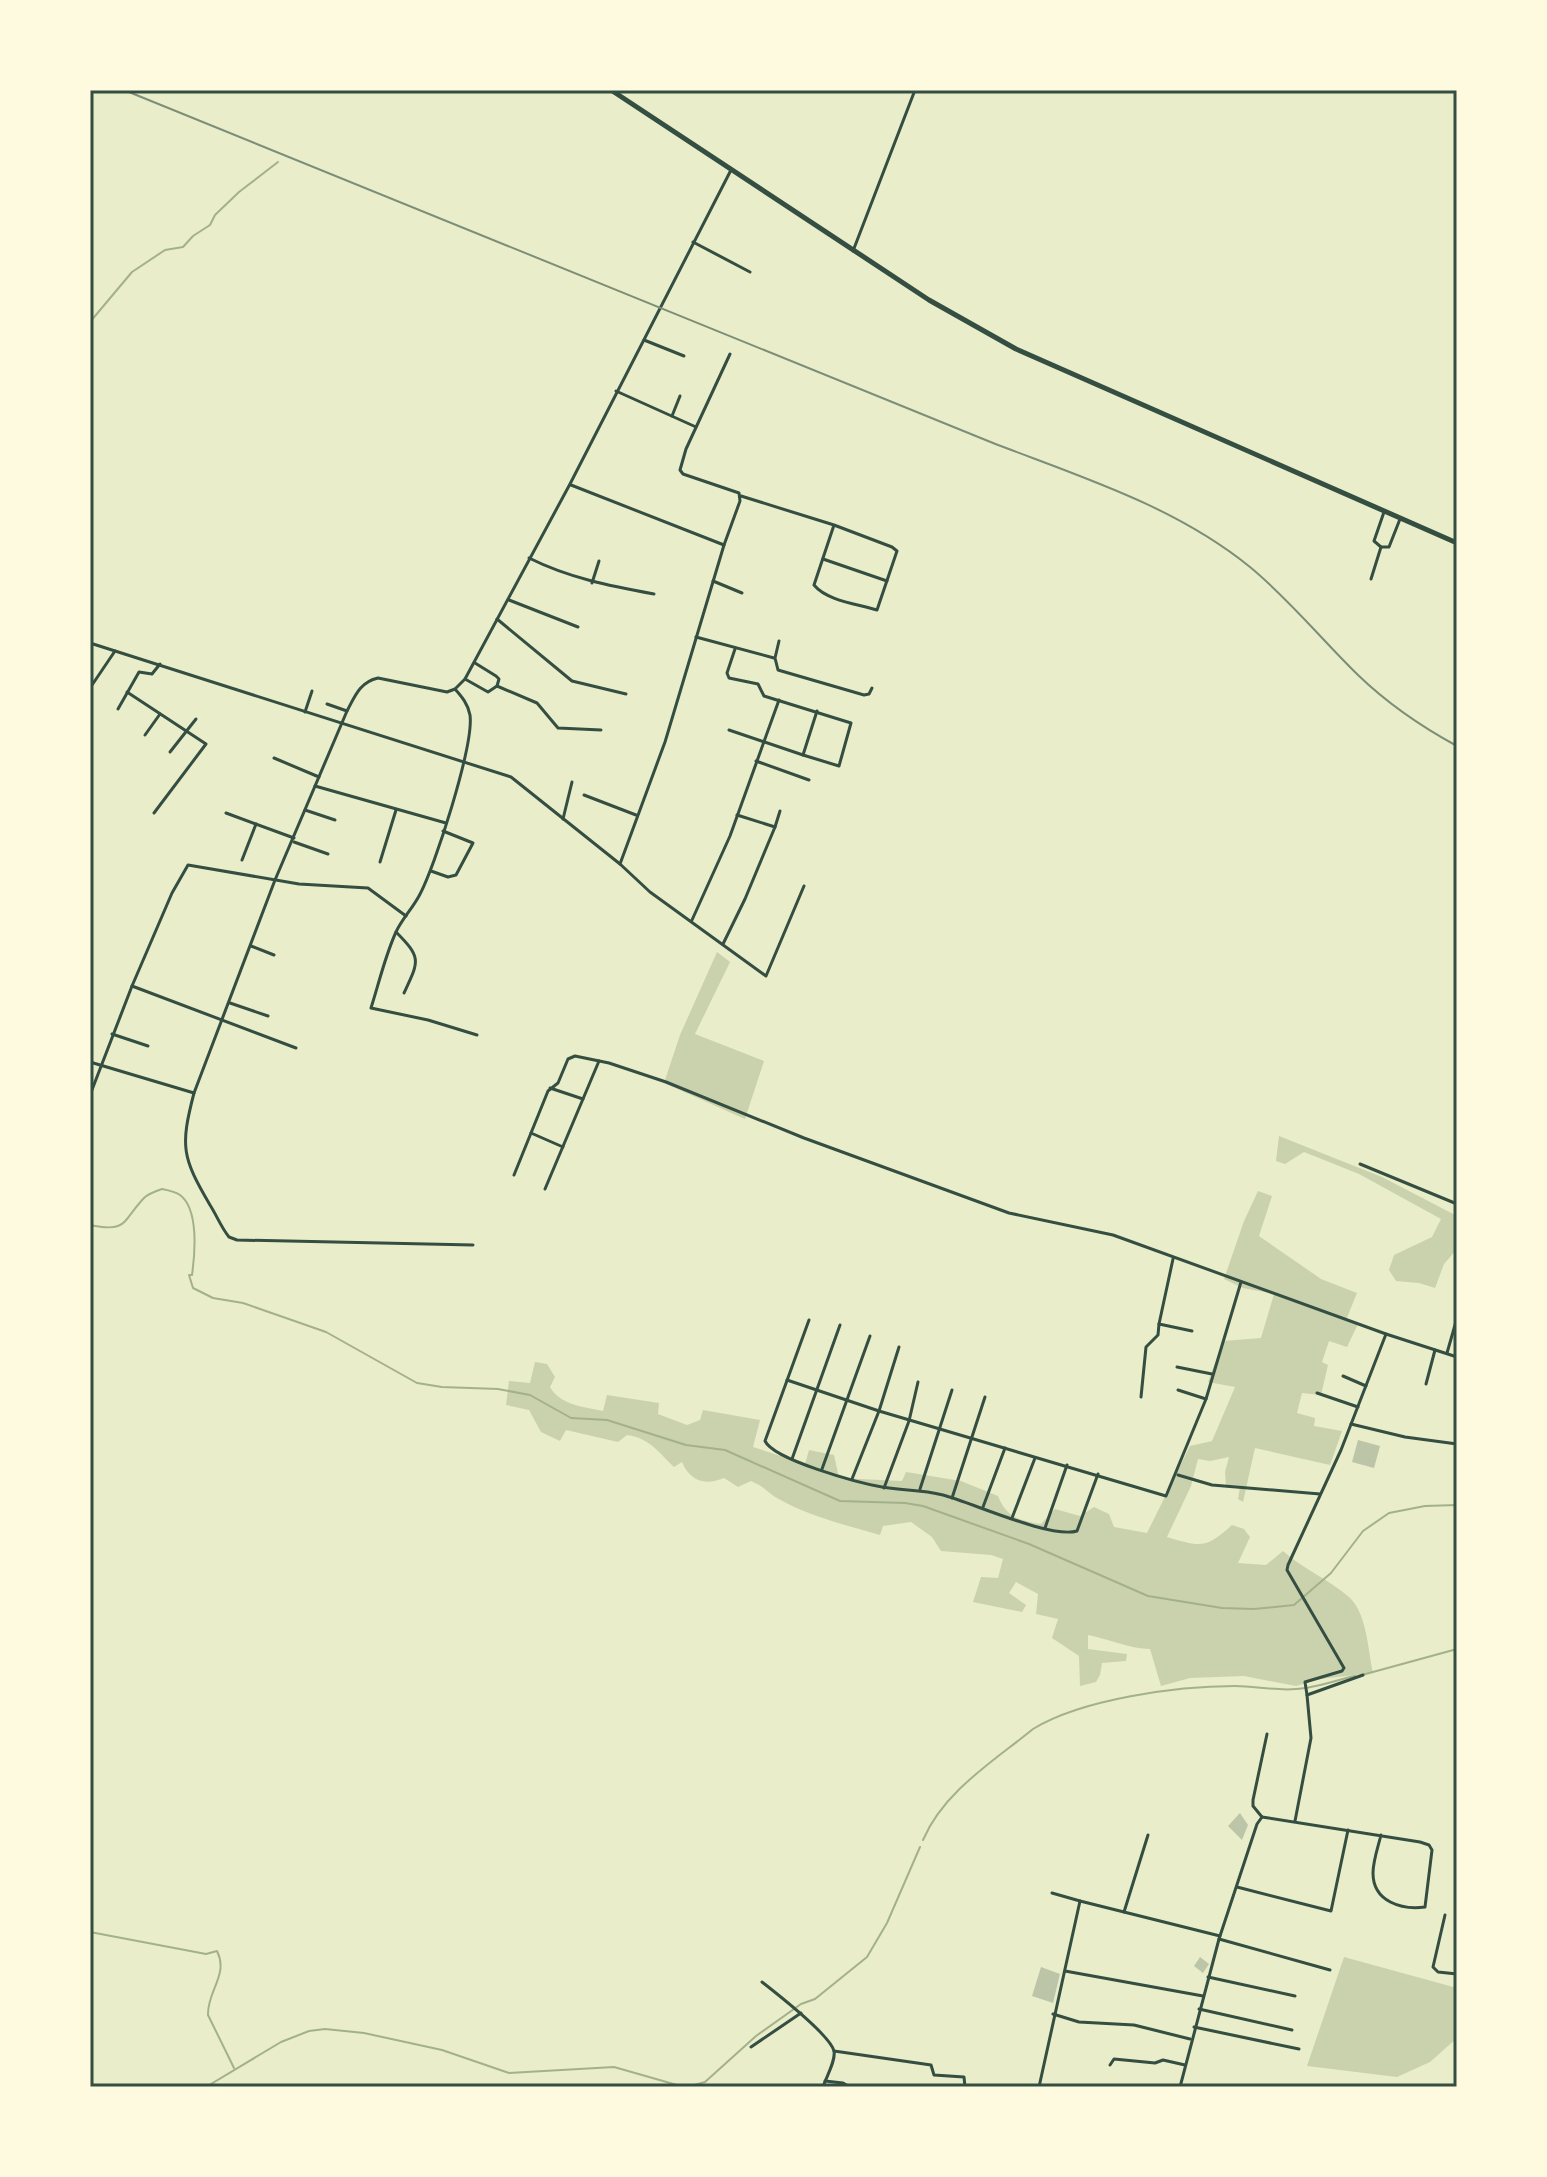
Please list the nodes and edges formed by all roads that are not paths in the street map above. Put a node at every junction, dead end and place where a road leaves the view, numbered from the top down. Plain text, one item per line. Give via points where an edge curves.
1 (611, 90) edge
2 (915, 90) edge
3 (731, 170) junction
4 (693, 242) junction
5 (853, 251) junction
6 (750, 272) dead end
7 (644, 340) junction
8 (730, 354) dead end
9 (684, 356) dead end
10 (616, 391) junction
11 (680, 396) dead end
12 (672, 416) junction
13 (696, 427) junction
14 (570, 484) junction
15 (741, 496) junction
16 (1384, 512) junction
17 (1400, 519) junction
18 (834, 525) junction
19 (1457, 543) edge
20 (724, 545) junction
21 (1381, 547) junction
22 (529, 558) junction
23 (822, 558) junction
24 (599, 561) dead end
25 (1371, 579) dead end
26 (713, 581) junction
27 (887, 581) junction
28 (592, 583) junction
29 (742, 593) dead end
30 (654, 594) dead end
31 (509, 600) junction
32 (497, 619) junction
33 (578, 627) dead end
34 (696, 637) junction
35 (779, 641) dead end
36 (90, 643) edge
37 (735, 649) junction
38 (115, 651) junction
39 (775, 658) junction
40 (475, 663) junction
41 (160, 664) junction
42 (465, 679) junction
43 (497, 686) junction
44 (90, 688) edge
45 (872, 688) dead end
46 (455, 689) junction
47 (312, 691) dead end
48 (127, 692) junction
49 (626, 694) dead end
50 (779, 700) junction
51 (327, 704) dead end
52 (118, 709) dead end
53 (347, 711) junction
54 (817, 711) junction
55 (305, 712) junction
56 (160, 714) junction
57 (196, 719) dead end
58 (342, 723) junction
59 (187, 730) junction
60 (601, 730) dead end
61 (729, 730) dead end
62 (145, 735) dead end
63 (765, 741) junction
64 (170, 752) dead end
65 (803, 755) junction
66 (274, 758) dead end
67 (464, 761) junction
68 (756, 761) junction
69 (319, 777) junction
70 (809, 780) dead end
71 (572, 782) dead end
72 (315, 786) junction
73 (584, 795) dead end
74 (305, 810) junction
75 (396, 810) junction
76 (780, 811) dead end
77 (154, 813) dead end
78 (226, 813) dead end
79 (737, 815) junction
80 (637, 816) junction
81 (563, 819) junction
82 (335, 820) dead end
83 (446, 823) junction
84 (256, 824) junction
85 (775, 827) junction
86 (443, 831) junction
87 (293, 840) junction
88 (328, 854) dead end
89 (242, 860) dead end
90 (380, 862) dead end
91 (620, 864) junction
92 (431, 871) junction
93 (275, 880) junction
94 (804, 886) dead end
95 (406, 916) junction
96 (691, 921) junction
97 (398, 929) junction
98 (723, 945) junction
99 (251, 946) junction
100 (274, 955) dead end
101 (132, 986) junction
102 (404, 993) dead end
103 (230, 1003) junction
104 (268, 1016) dead end
105 (223, 1019) junction
106 (112, 1034) junction
107 (477, 1035) dead end
108 (148, 1046) dead end
109 (296, 1048) dead end
110 (599, 1061) junction
111 (90, 1062) edge
112 (100, 1065) junction
113 (550, 1088) junction
114 (194, 1093) junction
115 (90, 1095) edge
116 (583, 1099) junction
117 (531, 1133) junction
118 (563, 1147) junction
119 (1360, 1164) dead end
120 (514, 1175) dead end
121 (545, 1189) dead end
122 (1457, 1204) edge
123 (473, 1245) dead end
124 (1173, 1259) junction
125 (1241, 1282) junction
126 (1457, 1318) edge
127 (809, 1320) dead end
128 (1159, 1324) junction
129 (840, 1325) dead end
130 (1192, 1331) dead end
131 (1386, 1334) junction
132 (870, 1336) dead end
133 (899, 1347) dead end
134 (1435, 1350) junction
135 (1447, 1353) junction
136 (1457, 1357) edge
137 (1177, 1367) dead end
138 (1212, 1374) junction
139 (1343, 1376) dead end
140 (787, 1380) junction
141 (918, 1382) dead end
142 (1426, 1384) dead end
143 (1366, 1386) junction
144 (817, 1390) junction
145 (952, 1390) dead end
146 (1178, 1390) dead end
147 (1317, 1393) dead end
148 (985, 1397) dead end
149 (1141, 1397) dead end
150 (1206, 1399) junction
151 (848, 1400) junction
152 (1358, 1407) junction
153 (879, 1411) junction
154 (909, 1421) junction
155 (1351, 1424) junction
156 (941, 1430) junction
157 (973, 1439) junction
158 (1457, 1444) edge
159 (1005, 1448) junction
160 (1035, 1457) junction
161 (792, 1459) junction
162 (1067, 1465) junction
163 (822, 1469) junction
164 (1098, 1474) junction
165 (1177, 1474) junction
166 (852, 1479) junction
167 (884, 1488) junction
168 (920, 1489) junction
169 (1320, 1494) junction
170 (952, 1498) junction
171 (983, 1507) junction
172 (1012, 1518) junction
173 (1045, 1528) junction
174 (1363, 1675) dead end
175 (1307, 1695) junction
176 (1267, 1734) dead end
177 (1262, 1817) junction
178 (1295, 1821) junction
179 (1348, 1830) junction
180 (1148, 1835) dead end
181 (1381, 1835) junction
182 (1236, 1887) junction
183 (1052, 1893) dead end
184 (1080, 1901) junction
185 (1124, 1912) junction
186 (1445, 1915) dead end
187 (1220, 1938) junction
188 (1064, 1970) junction
189 (1330, 1970) dead end
190 (1457, 1974) edge
191 (1208, 1977) junction
192 (762, 1982) dead end
193 (1203, 1996) junction
194 (1295, 1996) dead end
195 (1199, 2009) junction
196 (800, 2012) junction
197 (1053, 2014) junction
198 (1194, 2027) junction
199 (1292, 2030) dead end
200 (1191, 2039) junction
201 (751, 2047) dead end
202 (1299, 2049) dead end
203 (834, 2051) junction
204 (1110, 2065) dead end
205 (1185, 2065) junction
206 (825, 2081) junction
207 (823, 2087) edge
208 (850, 2087) edge
209 (965, 2087) edge
210 (1039, 2087) edge
211 (1180, 2087) edge

1 - 3 highway
2 - 5 street
3 - 4 street
3 - 5 highway
4 - 6 street
4 - 7 street
5 - 16 highway via 1016,349
7 - 9 street
7 - 10 street
8 - 13 street
10 - 12 street
10 - 14 street
11 - 12 street
12 - 13 street
13 - 15 street via 680,466 683,474
14 - 20 street
14 - 22 street
15 - 18 street
15 - 20 street
16 - 17 highway
16 - 21 street via 1374,541
17 - 19 highway
17 - 21 street via 1389,547
18 - 23 street
18 - 27 street via 897,551
20 - 26 street
21 - 25 street
22 - 28 street
22 - 31 street
23 - 27 street
23 - 27 street via 814,585 830,596 877,610
24 - 28 street
26 - 29 street
26 - 34 street
28 - 30 street
31 - 32 street
31 - 33 street
32 - 40 street
32 - 49 street via 572,681
34 - 37 street
34 - 80 street
35 - 39 street
36 - 38 street
37 - 39 street
37 - 50 street via 728,676 758,684 764,696
38 - 41 street
38 - 44 street
39 - 45 street via 778,670 864,695
40 - 42 street
40 - 43 street via 499,679
41 - 48 street via 152,674 139,672
41 - 55 street
42 - 43 street via 488,692
42 - 46 street
43 - 60 street via 537,703 558,728
46 - 53 street via 437,692 368,680
46 - 67 street via 470,715
47 - 55 street
48 - 52 street
48 - 56 street
50 - 54 street
50 - 63 street
51 - 53 street
53 - 58 street
54 - 65 street
54 - 65 street via 848,720 852,727 839,766
55 - 58 street
56 - 59 street
56 - 62 street
57 - 59 street
58 - 67 street
58 - 69 street
59 - 64 street
59 - 77 street via 206,744
61 - 63 street
63 - 65 street
63 - 68 street
66 - 69 street
67 - 81 street via 511,777
67 - 83 street
68 - 70 street
68 - 79 street
69 - 72 street
71 - 81 street
72 - 74 street
72 - 75 street
73 - 80 street
74 - 82 street
74 - 87 street
75 - 83 street
75 - 90 street
76 - 85 street
78 - 84 street
79 - 85 street
79 - 96 street
80 - 91 street
81 - 91 street
83 - 86 street
84 - 87 street
84 - 89 street
85 - 98 street
86 - 92 street
86 - 92 street via 473,843 456,875
87 - 88 street
87 - 93 street
91 - 96 street
92 - 95 street
93 - 95 street via 368,888
93 - 99 street
93 - 101 street via 188,865
94 - 98 street via 766,976
95 - 97 street
96 - 98 street
97 - 102 street via 417,958
97 - 107 street via 371,1008
99 - 100 street
99 - 103 street
101 - 105 street
101 - 106 street
103 - 104 street
103 - 105 street
105 - 109 street
105 - 114 street
106 - 108 street
106 - 112 street
110 - 113 street via 571,1057
110 - 116 street
110 - 124 street via 1009,1213 1113,1235
111 - 112 street
112 - 114 street
112 - 115 street
113 - 116 street
113 - 117 street
114 - 123 street via 186,1158 229,1237
116 - 118 street
117 - 118 street
117 - 120 street
118 - 121 street
119 - 122 street
124 - 125 street
124 - 128 street
125 - 131 street
125 - 138 street
126 - 135 street
127 - 140 street
128 - 130 street
128 - 149 street via 1158,1335 1146,1347
129 - 144 street
131 - 134 street
131 - 143 street
132 - 151 street
133 - 153 street
134 - 135 street
134 - 142 street
135 - 136 street
137 - 138 street
138 - 150 street
139 - 143 street
140 - 144 street
140 - 161 street via 765,1442
141 - 154 street
143 - 152 street
144 - 151 street
144 - 161 street
145 - 156 street
146 - 150 street
147 - 152 street
148 - 157 street
150 - 165 street
151 - 153 street
151 - 163 street
152 - 155 street
153 - 154 street
153 - 166 street
154 - 156 street
154 - 167 street
155 - 158 street
155 - 169 street
156 - 157 street
156 - 168 street
157 - 159 street
157 - 170 street
159 - 160 street
159 - 171 street
160 - 162 street
160 - 172 street
161 - 163 street
162 - 164 street
162 - 173 street
163 - 166 street
164 - 165 street via 1164,1496
164 - 173 street via 1076,1532
165 - 169 street via 1212,1485
166 - 167 street
167 - 168 street
168 - 170 street
169 - 175 street via 1288,1565 1289,1575 1344,1669 1305,1687
170 - 171 street
171 - 172 street
172 - 173 street
174 - 175 street
175 - 178 street via 1311,1738
176 - 177 street via 1253,1800
177 - 178 street
177 - 182 street
178 - 179 street
179 - 181 street
179 - 182 street via 1331,1911
180 - 185 street
181 - 181 street via 1429,1845 1425,1907 1384,1899 1374,1879
182 - 187 street
183 - 184 street
184 - 185 street
184 - 188 street
185 - 187 street
186 - 190 street via 1433,1967
187 - 189 street
187 - 191 street
188 - 193 street
188 - 197 street
191 - 193 street
191 - 194 street
192 - 196 street
193 - 195 street
195 - 198 street
195 - 199 street
196 - 201 street
196 - 203 street
197 - 200 street
197 - 210 street
198 - 200 street
198 - 202 street
200 - 205 street
203 - 206 street
203 - 209 street via 931,2065 934,2075 964,2077
204 - 205 street via 1114,2059
205 - 211 street
206 - 207 street
206 - 208 street

